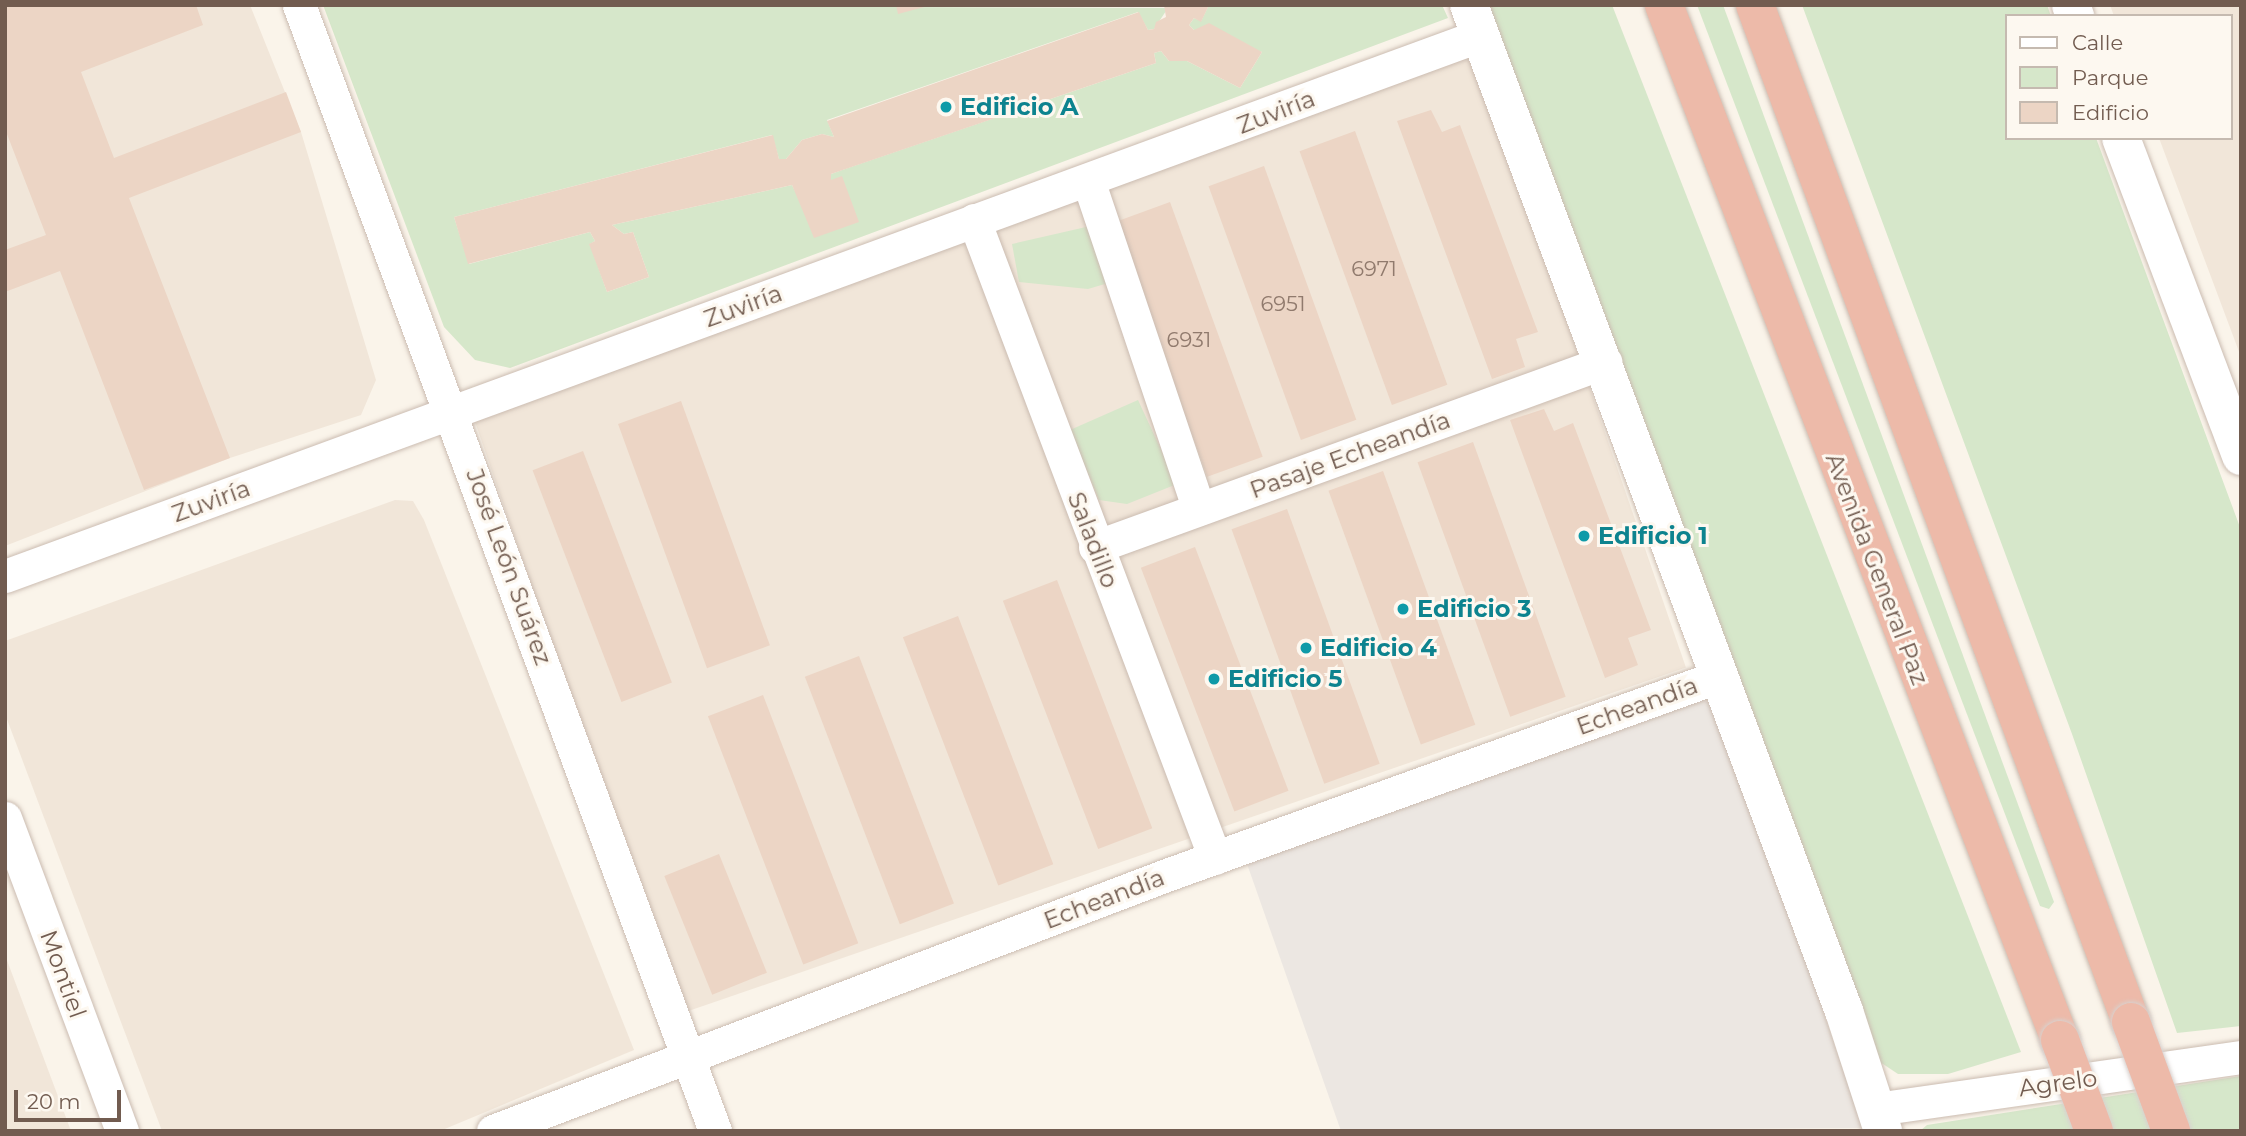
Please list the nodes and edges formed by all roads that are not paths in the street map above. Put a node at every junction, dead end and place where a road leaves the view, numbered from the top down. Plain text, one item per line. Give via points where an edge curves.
1 (299, 5) edge
2 (1664, 5) edge
3 (1755, 5) edge
4 (1475, 20) edge
5 (2122, 140) edge
6 (1088, 180) junction
7 (974, 220) junction
8 (1605, 362) junction
9 (452, 413) junction
10 (2241, 456) edge
11 (1199, 509) junction
12 (1095, 547) junction
13 (5, 576) edge
14 (1717, 677) junction
15 (5, 818) edge
16 (1215, 858) junction
17 (689, 1056) junction
18 (2241, 1057) edge
19 (1880, 1120) edge
20 (122, 1131) edge
21 (493, 1131) edge
22 (715, 1131) edge
23 (2094, 1131) edge
24 (2171, 1131) edge

1 - 9 street, José León Suárez
2 - 23 highway, Avenida General Paz, bridge
3 - 24 highway, bridge
4 - 6 street, Zuviría
4 - 8 street
5 - 10 street
6 - 7 street, Zuviría
6 - 11 street
7 - 9 street, Zuviría
7 - 12 street, Saladillo
8 - 11 street, Pasaje Echeandía
8 - 14 street
9 - 13 street, Zuviría
9 - 17 street, José León Suárez
11 - 12 street, Pasaje Echeandía
12 - 16 street, Saladillo
14 - 16 street, Echeandía
14 - 19 street via 1844,1011
15 - 20 street, Montiel
16 - 17 street, Echeandía
17 - 21 street, Echeandía
17 - 22 street, José León Suárez
18 - 19 street, Agrelo

